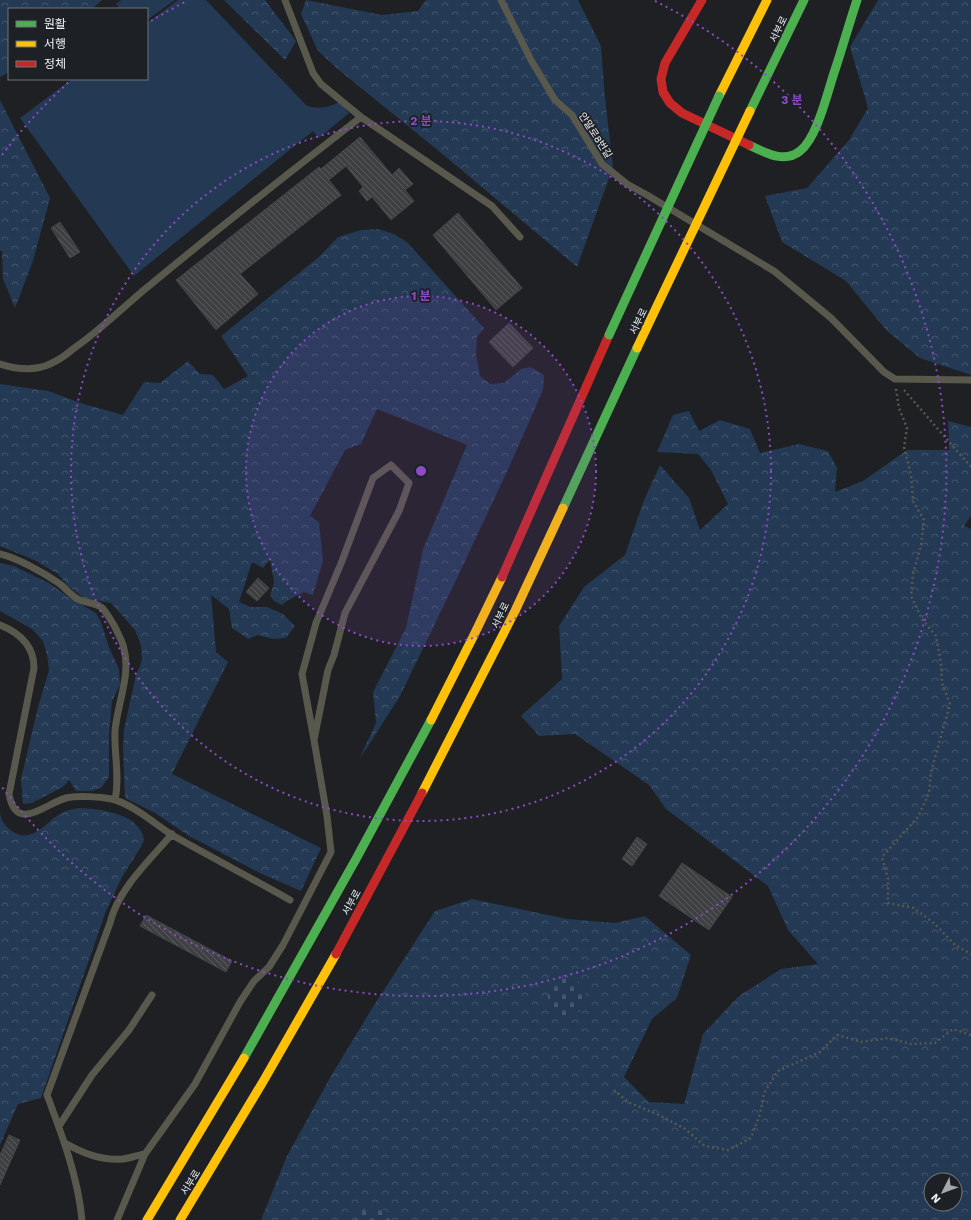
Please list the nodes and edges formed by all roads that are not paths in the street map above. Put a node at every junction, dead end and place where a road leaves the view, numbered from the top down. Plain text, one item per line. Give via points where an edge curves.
1 (285, 0) edge
2 (501, 0) edge
3 (702, 0) edge
4 (767, 0) edge
5 (804, 0) edge
6 (807, 0) edge
7 (857, 0) edge
8 (795, 18) junction
9 (361, 117) junction
10 (520, 237) dead end
11 (0, 364) edge
12 (971, 380) edge
13 (0, 554) edge
14 (0, 625) edge
15 (314, 740) junction
16 (115, 800) junction
17 (172, 834) junction
18 (290, 900) dead end
19 (152, 995) dead end
20 (59, 1126) junction
21 (65, 1143) junction
22 (145, 1154) junction
23 (82, 1220) edge
24 (117, 1220) edge
25 (147, 1220) edge
26 (180, 1220) edge

1 - 9 lane via 313,73 322,84
2 - 12 lane, 안말로8번길 via 531,60 555,100 572,115 602,164 627,184 774,271 832,318 884,372 895,379
3 - 7 highway via 665,63 661,82 662,92 667,101 682,113 758,150 779,157 791,156 800,151 812,136
4 - 25 highway, 서부로, bridge via 719,96 473,636 362,848 255,1040
5 - 8 highway, 서부로
6 - 8 highway
8 - 26 highway, 서부로, bridge via 497,646 447,745 281,1052
9 - 10 lane via 492,206
9 - 11 lane via 231,218 93,336 63,357 37,368 21,369
13 - 16 lane via 47,576 76,598 101,607 111,619 124,650 126,665 115,732
14 - 16 lane via 26,642 34,658 9,794 10,802 19,812 26,814 77,796
15 - 15 lane via 328,670 345,613 399,511 409,483 391,465 373,478 316,623 302,674
15 - 22 lane via 331,852 283,945 269,967 254,981 240,1002 195,1084
16 - 17 lane
17 - 18 lane
17 - 20 lane via 125,890 112,912 47,1095
19 - 20 lane via 129,1030 92,1075
20 - 21 lane
21 - 22 lane via 84,1153 111,1159
21 - 23 lane via 81,1202
22 - 24 lane

